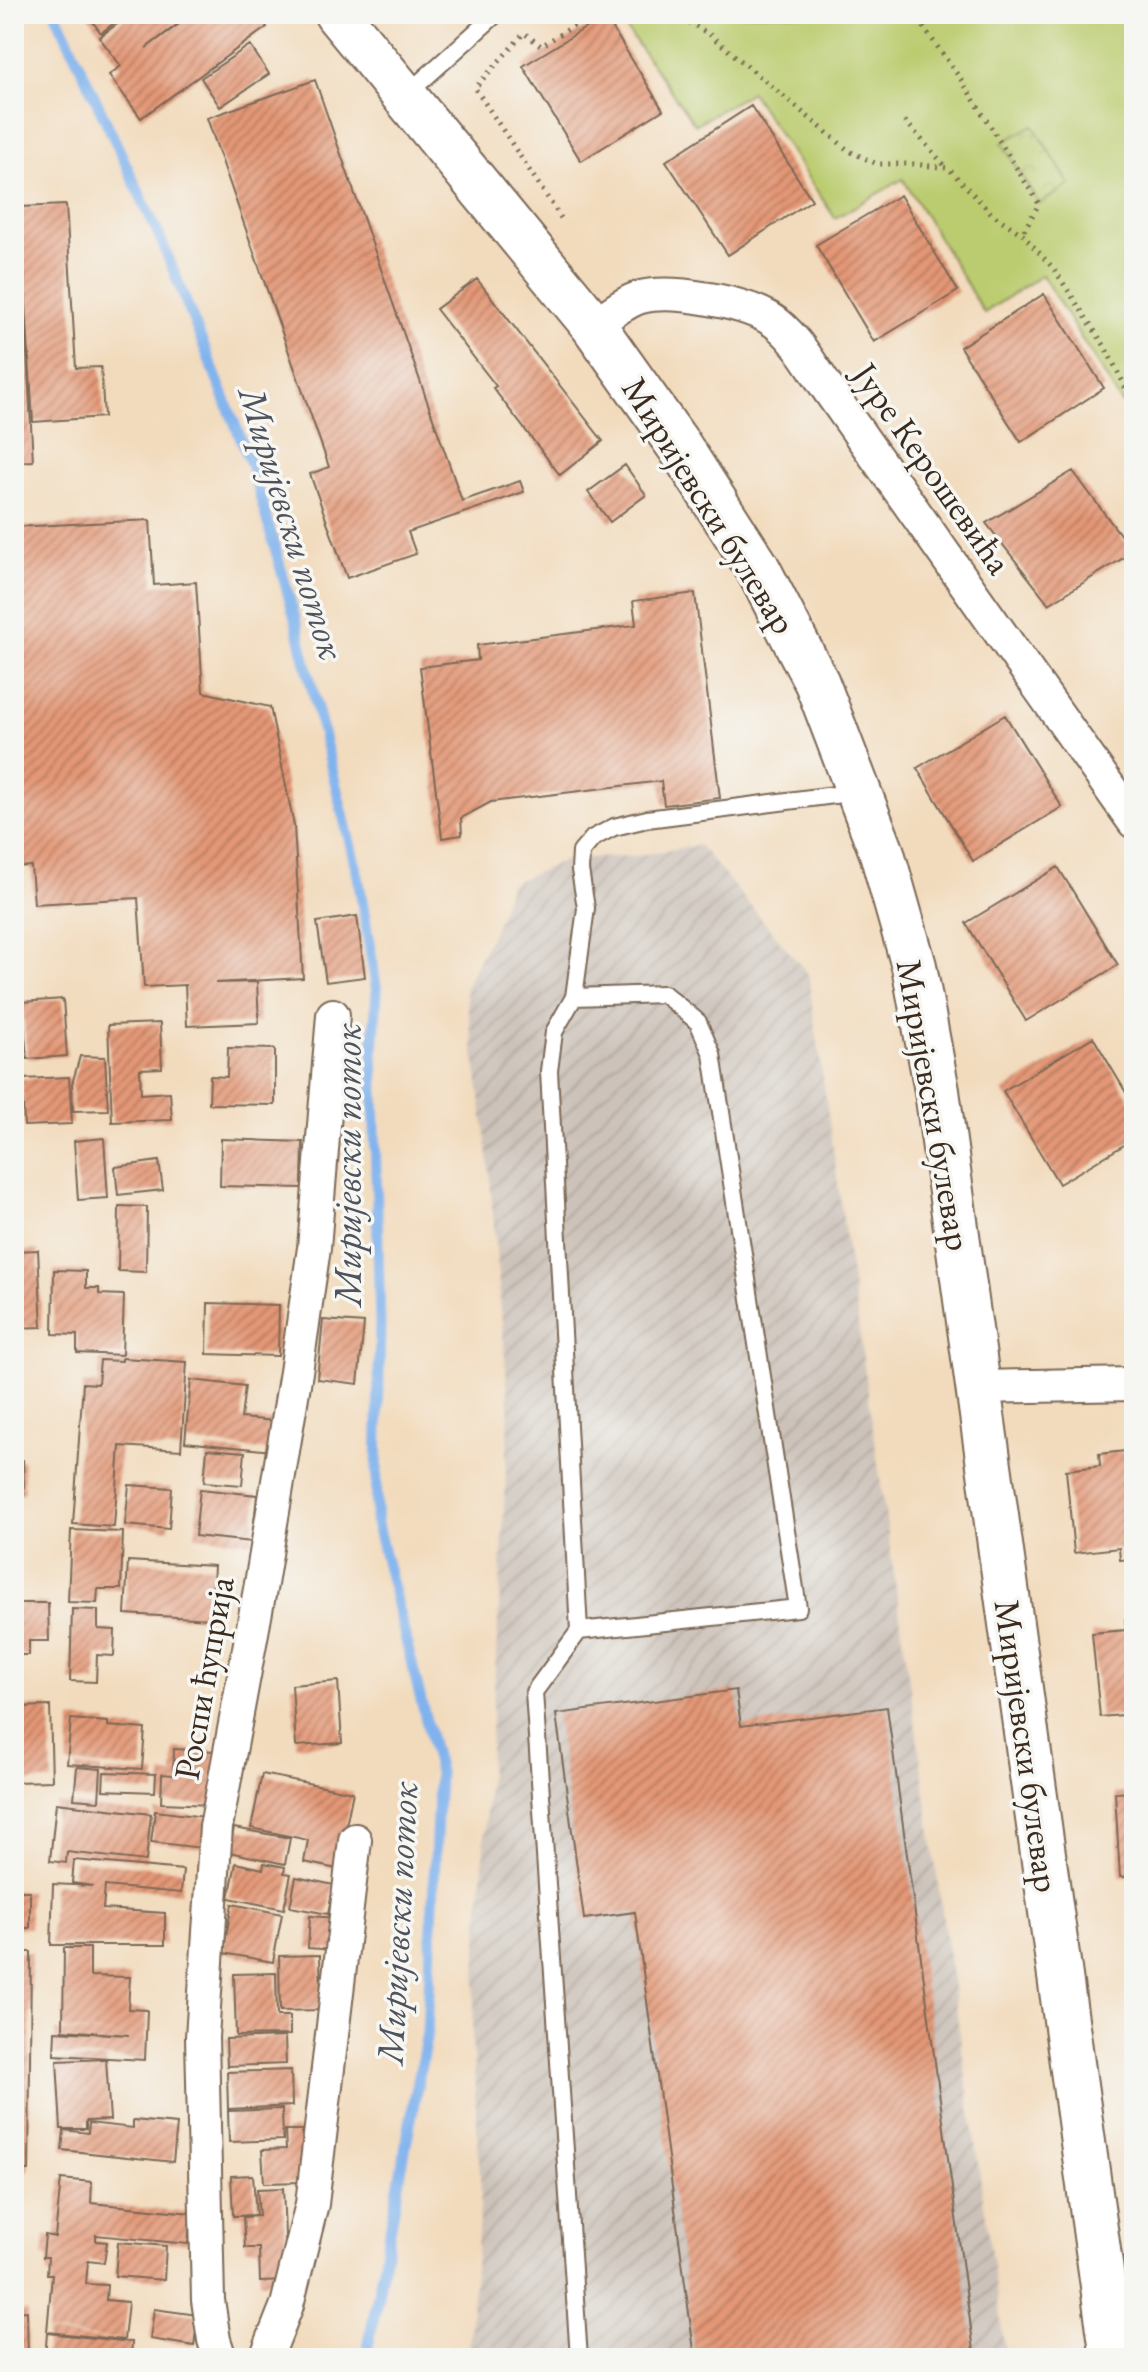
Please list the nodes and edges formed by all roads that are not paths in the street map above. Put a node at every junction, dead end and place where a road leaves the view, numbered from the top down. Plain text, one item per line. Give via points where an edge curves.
1 (337, 14) edge
2 (496, 14) edge
3 (404, 96) junction
4 (593, 325) junction
5 (860, 792) junction
6 (1134, 822) edge
7 (574, 997) junction
8 (333, 1015) dead end
9 (1134, 1384) edge
10 (979, 1387) junction
11 (579, 1631) junction
12 (355, 1840) dead end
13 (220, 2358) edge
14 (266, 2358) edge
15 (579, 2358) edge
16 (1113, 2358) edge

1 - 3 main road, Миријевски булевар
2 - 3 lane
3 - 4 main road, Миријевски булевар
4 - 5 main road, Миријевски булевар via 757,567 817,683
4 - 6 street, Јуре Керошевића via 640,298 661,295 740,307 770,318 794,342
5 - 7 lane via 647,819 593,838 581,852 586,908
5 - 10 main road, Миријевски булевар via 910,951 928,1031
7 - 11 lane via 554,1032 549,1071
7 - 11 lane via 664,994 698,1022 712,1054 798,1608
8 - 13 street, Роспи ћуприја via 314,1248 216,1827 202,2037 208,2300
9 - 10 street
10 - 16 main road, Миријевски булевар
11 - 15 lane via 534,1692
12 - 14 street via 312,2204 287,2305

